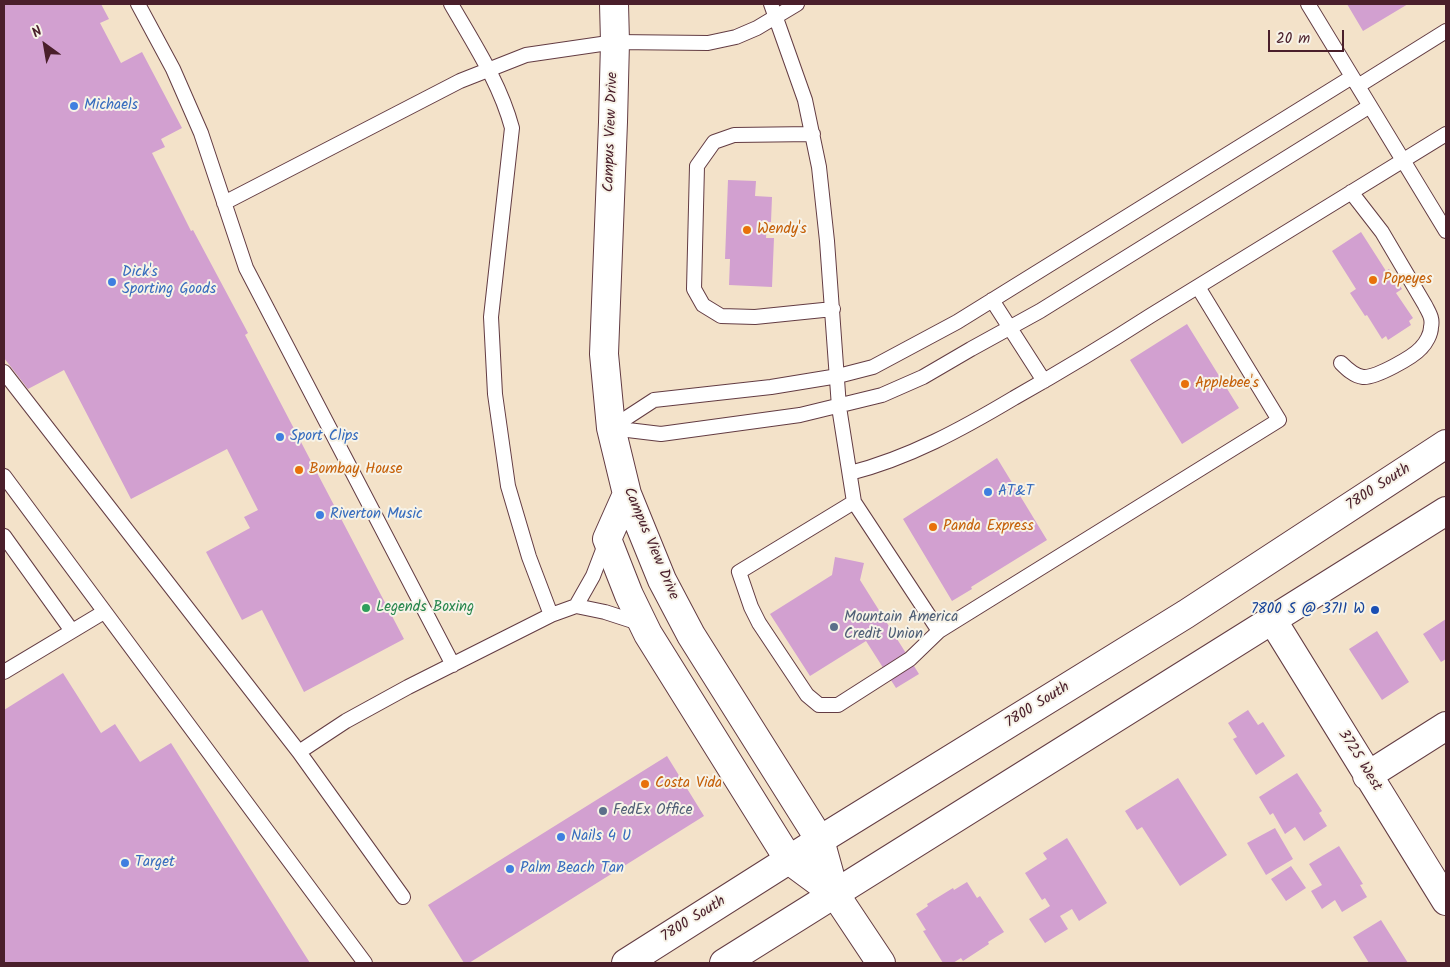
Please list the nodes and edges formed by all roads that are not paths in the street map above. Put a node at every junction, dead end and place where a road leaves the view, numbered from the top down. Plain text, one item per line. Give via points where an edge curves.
1 (138, 4) edge
2 (451, 4) edge
3 (614, 4) edge
4 (797, 4) edge
5 (1308, 4) edge
6 (773, 10) edge
7 (1446, 31) edge
8 (615, 42) junction
9 (489, 68) junction
10 (1355, 81) junction
11 (1370, 106) junction
12 (813, 134) junction
13 (1446, 134) edge
14 (1402, 161) junction
15 (1351, 192) junction
16 (224, 203) junction
17 (1446, 231) edge
18 (1198, 287) junction
19 (992, 300) junction
20 (833, 309) junction
21 (1010, 328) junction
22 (1341, 363) dead end
23 (4, 372) edge
24 (838, 376) junction
25 (1044, 381) junction
26 (839, 407) junction
27 (610, 428) junction
28 (1446, 444) edge
29 (850, 473) junction
30 (4, 476) edge
31 (627, 494) junction
32 (854, 502) junction
33 (1446, 512) edge
34 (4, 536) edge
35 (607, 539) junction
36 (576, 606) junction
37 (104, 612) junction
38 (551, 616) junction
39 (1272, 621) junction
40 (644, 624) junction
41 (72, 631) junction
42 (939, 631) junction
43 (453, 665) junction
44 (4, 672) edge
45 (1446, 726) edge
46 (299, 752) junction
47 (1367, 776) junction
48 (820, 840) junction
49 (789, 860) junction
50 (835, 894) junction
51 (403, 897) dead end
52 (1446, 901) edge
53 (365, 963) edge
54 (626, 963) edge
55 (724, 963) edge
56 (881, 963) edge

1 - 16 lane via 198,125
2 - 9 lane
3 - 8 street, Campus View Drive
4 - 6 lane
5 - 10 lane
6 - 8 lane via 757,28 708,43
6 - 12 lane via 805,100
7 - 10 lane
8 - 9 lane via 526,55
8 - 27 street, Campus View Drive via 604,354
9 - 16 lane
9 - 38 lane via 506,104 512,128 491,317 496,394 508,486
10 - 11 lane
10 - 19 lane
11 - 14 lane
11 - 21 lane
12 - 20 lane via 824,204
12 - 20 lane via 734,135 714,142 697,166 694,289 703,305 721,316
13 - 14 lane
14 - 15 lane
14 - 17 lane
15 - 18 lane
15 - 22 lane via 1382,232 1432,318 1432,328 1421,348 1374,376 1352,373
16 - 43 lane via 246,268
18 - 25 lane
18 - 42 lane via 1279,420
19 - 21 lane
19 - 24 lane via 873,368
20 - 24 lane
21 - 25 lane
21 - 26 lane via 923,378 882,395
23 - 46 lane
24 - 26 lane
24 - 27 lane via 654,400
25 - 29 lane via 922,449
26 - 27 lane via 661,434
26 - 29 lane
27 - 31 street, Campus View Drive
28 - 48 street, 7800 South via 1186,614
29 - 32 lane
30 - 37 lane
31 - 35 street
31 - 48 street, Campus View Drive via 662,580 691,635
32 - 42 lane
32 - 42 lane via 739,572 759,623 807,695 819,705 838,705 910,658
33 - 39 street
34 - 41 lane
35 - 36 lane via 593,576
35 - 40 street via 629,596
36 - 38 lane
36 - 40 lane
37 - 41 lane
37 - 53 lane
38 - 43 lane
39 - 47 street, 3725 West
39 - 50 street
40 - 49 street
41 - 44 lane
43 - 46 lane via 346,721
45 - 47 street
46 - 51 lane
47 - 52 street, 3725 West
48 - 49 street, 7800 South
48 - 50 street, Campus View Drive
49 - 50 street
49 - 54 street, 7800 South
50 - 55 street
50 - 56 street

